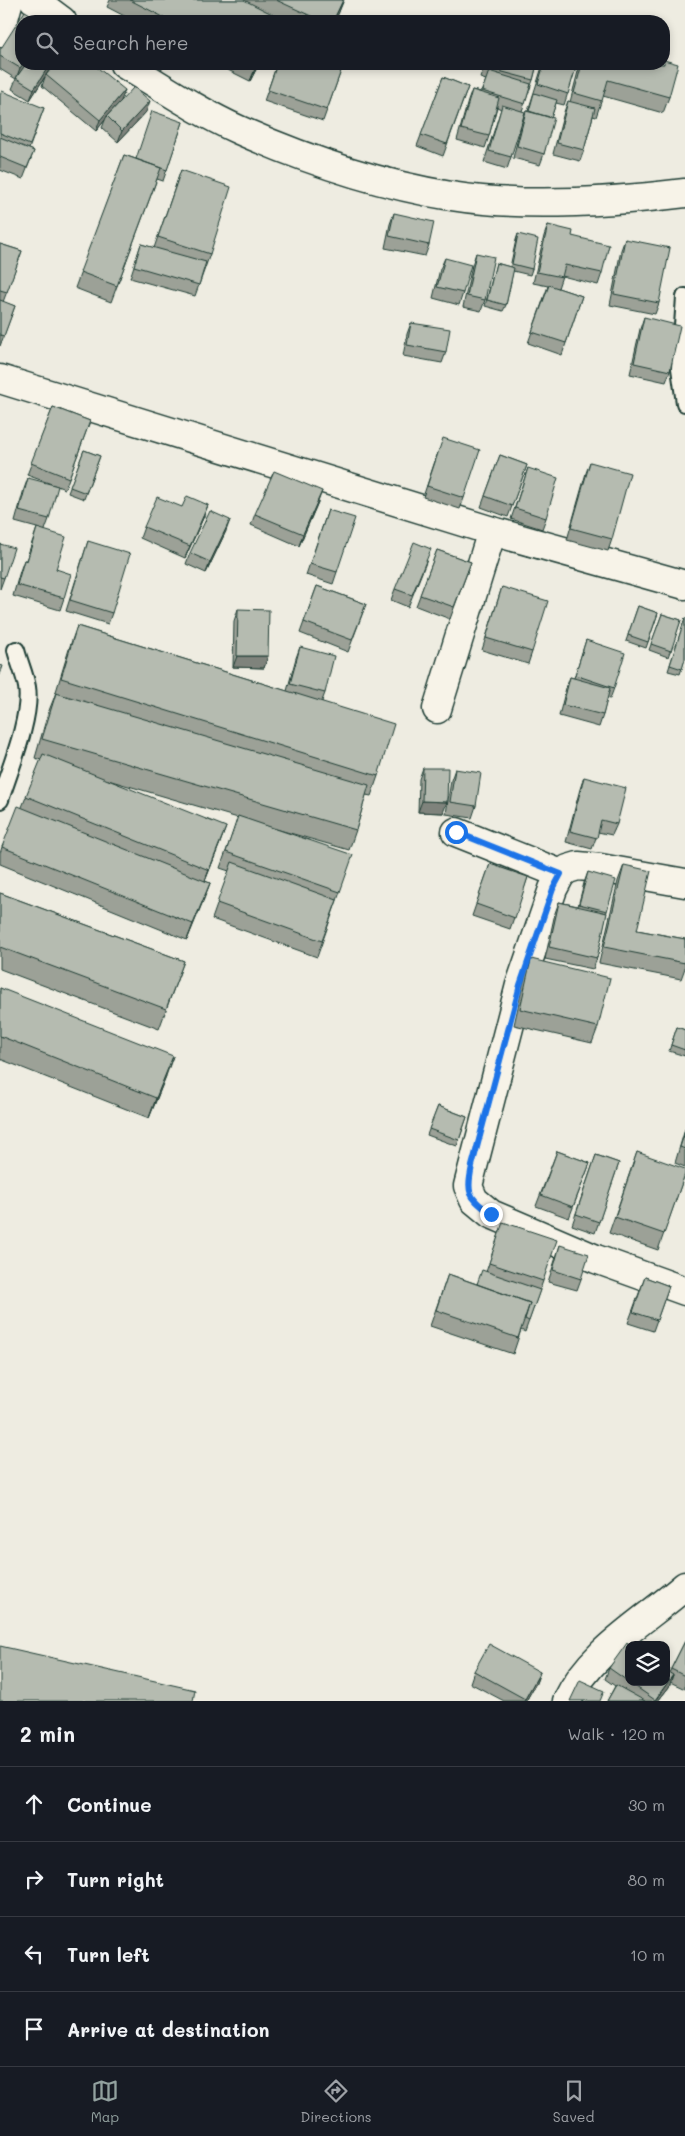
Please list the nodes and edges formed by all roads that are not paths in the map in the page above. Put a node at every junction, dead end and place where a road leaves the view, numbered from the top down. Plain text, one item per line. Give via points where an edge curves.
1 (9, 0) edge
2 (34, 0) edge
3 (54, 15) edge
4 (0, 33) edge
5 (134, 70) edge
6 (685, 193) edge
7 (685, 297) edge
8 (0, 379) edge
9 (685, 403) edge
10 (492, 531) junction
11 (685, 585) edge
12 (16, 650) dead end
13 (437, 709) dead end
14 (0, 800) edge
15 (456, 832) dead end
16 (561, 874) junction
17 (685, 883) edge
18 (685, 1291) edge
19 (685, 1586) edge
20 (567, 1701) edge

1 - 4 street
2 - 3 street
5 - 6 street via 238,130 316,162 377,180 452,196 505,201 551,202
7 - 9 lane via 680,368
8 - 10 street
10 - 11 street
10 - 13 street
12 - 14 lane via 27,688 26,709 20,740
15 - 16 street
16 - 17 street via 578,866
16 - 18 street via 520,985 472,1166 468,1186 470,1193 491,1214 596,1259
19 - 20 street via 586,1670

